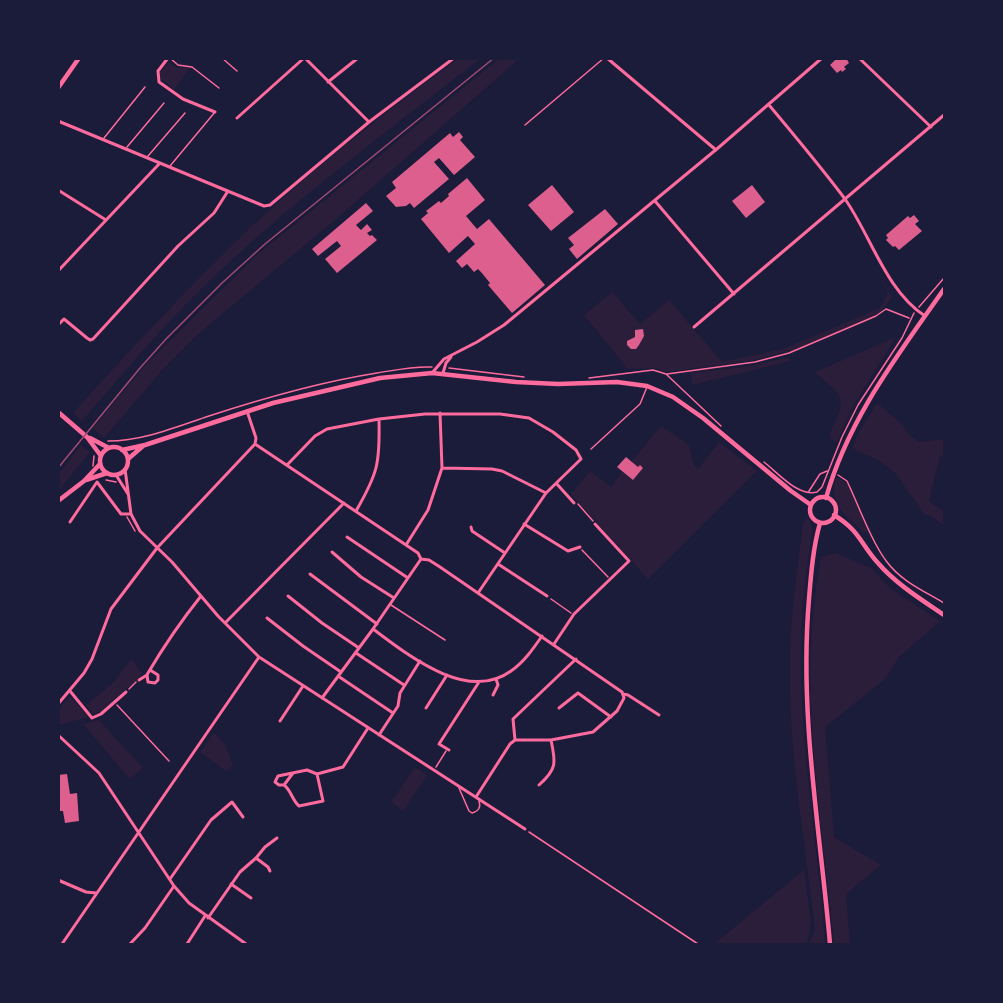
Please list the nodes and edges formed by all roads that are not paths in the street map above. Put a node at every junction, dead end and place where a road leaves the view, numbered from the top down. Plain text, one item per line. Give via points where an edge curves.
1 (79, 58) edge
2 (169, 58) edge
3 (222, 58) edge
4 (304, 58) edge
5 (358, 58) edge
6 (454, 58) edge
7 (606, 58) edge
8 (822, 58) edge
9 (859, 58) edge
10 (237, 71) dead end
11 (328, 82) junction
12 (58, 87) edge
13 (145, 87) dead end
14 (219, 88) dead end
15 (164, 103) dead end
16 (769, 105) junction
17 (215, 112) joint
18 (185, 113) dead end
19 (237, 118) dead end
20 (944, 118) edge
21 (58, 121) edge
22 (369, 123) junction
23 (525, 126) dead end
24 (931, 127) junction
25 (104, 138) junction
26 (126, 148) junction
27 (716, 150) junction
28 (147, 157) junction
29 (160, 163) junction
30 (169, 167) junction
31 (58, 190) edge
32 (228, 191) junction
33 (845, 200) junction
34 (655, 201) junction
35 (106, 220) junction
36 (58, 271) edge
37 (945, 289) edge
38 (734, 294) junction
39 (58, 315) edge
40 (925, 316) junction
41 (64, 319) junction
42 (58, 325) edge
43 (694, 327) dead end
44 (452, 356) junction
45 (434, 370) junction
46 (443, 371) junction
47 (647, 386) junction
48 (247, 411) junction
49 (58, 412) edge
50 (440, 413) junction
51 (379, 419) junction
52 (95, 443) junction
53 (255, 444) junction
54 (145, 445) junction
55 (110, 448) junction
56 (591, 449) dead end
57 (123, 450) junction
58 (101, 456) junction
59 (128, 459) junction
60 (100, 464) junction
61 (287, 465) junction
62 (442, 468) junction
63 (125, 469) junction
64 (107, 473) junction
65 (116, 475) junction
66 (84, 482) junction
67 (556, 483) junction
68 (546, 493) junction
69 (129, 496) junction
70 (826, 498) junction
71 (58, 501) edge
72 (344, 502) junction
73 (574, 503) road end
74 (811, 505) junction
75 (356, 511) junction
76 (131, 514) junction
77 (834, 515) junction
78 (70, 522) dead end
79 (820, 523) junction
80 (524, 524) junction
81 (595, 524) road end
82 (471, 527) dead end
83 (347, 537) dead end
84 (406, 544) junction
85 (580, 547) road end
86 (157, 548) junction
87 (332, 552) dead end
88 (505, 553) junction
89 (421, 558) junction
90 (498, 564) junction
91 (310, 574) dead end
92 (408, 578) junction
93 (478, 594) junction
94 (201, 596) junction
95 (288, 596) dead end
96 (547, 596) road end
97 (394, 598) junction
98 (390, 605) junction
99 (945, 615) edge
100 (267, 618) dead end
101 (225, 623) junction
102 (377, 624) junction
103 (373, 629) junction
104 (542, 636) junction
105 (446, 640) dead end
106 (554, 644) junction
107 (359, 648) junction
108 (356, 653) junction
109 (259, 657) junction
110 (576, 658) junction
111 (420, 661) junction
112 (150, 670) junction
113 (340, 674) junction
114 (147, 675) junction
115 (447, 675) junction
116 (496, 679) junction
117 (139, 680) road end
118 (479, 682) junction
119 (405, 685) junction
120 (303, 686) junction
121 (69, 691) junction
122 (126, 692) road end
123 (622, 693) junction
124 (493, 695) dead end
125 (322, 698) junction
126 (58, 704) edge
127 (426, 708) dead end
128 (559, 708) dead end
129 (393, 713) junction
130 (659, 716) dead end
131 (611, 717) junction
132 (280, 721) dead end
133 (368, 728) junction
134 (58, 735) edge
135 (379, 735) junction
136 (515, 740) junction
137 (551, 740) junction
138 (448, 750) road end
139 (293, 773) junction
140 (317, 774) junction
141 (539, 784) dead end
142 (284, 785) junction
143 (458, 787) junction
144 (477, 799) junction
145 (243, 817) dead end
146 (525, 829) road end
147 (140, 833) junction
148 (277, 838) dead end
149 (256, 858) junction
150 (270, 871) dead end
151 (170, 879) junction
152 (58, 880) edge
153 (231, 884) junction
154 (174, 886) junction
155 (97, 893) junction
156 (251, 898) dead end
157 (206, 917) junction
158 (240, 943) edge
159 (62, 945) edge
160 (130, 945) edge
161 (187, 945) edge
162 (246, 945) edge
163 (830, 945) edge

1 - 12 main road
2 - 14 lane via 178,65 192,67
2 - 17 street via 158,71 159,82 183,99
3 - 10 lane
4 - 11 street
4 - 19 street
5 - 11 street
6 - 22 street
7 - 23 lane
7 - 27 street
8 - 16 street
9 - 24 street
11 - 22 street
13 - 25 lane
15 - 26 lane
16 - 27 street
16 - 33 street
17 - 30 lane
18 - 28 lane
20 - 24 street
21 - 25 street
22 - 32 street via 270,205
24 - 33 street
25 - 26 street
26 - 28 street
27 - 34 street
28 - 29 street
29 - 30 street
29 - 35 street
30 - 32 street
31 - 35 street
32 - 41 street via 214,213 178,246 93,339
33 - 38 street
33 - 40 street via 898,291
34 - 38 street
34 - 44 street via 504,325
35 - 36 street
37 - 40 main road
38 - 43 street
39 - 41 street
40 - 70 main road via 866,403 834,470
41 - 42 street
44 - 45 street
44 - 46 street
45 - 46 main road
45 - 48 main road via 342,386
46 - 47 main road via 516,382 617,382
47 - 56 lane via 640,404
47 - 74 main road via 691,409
48 - 53 street
48 - 54 main road
49 - 52 main road
50 - 51 street
50 - 62 street
50 - 67 street via 529,418 553,432 580,455 580,460
51 - 61 street via 320,432
51 - 75 street via 376,471
52 - 55 main road
52 - 58 main road
53 - 61 street
53 - 86 street
54 - 57 main road
54 - 59 main road
55 - 57 main road
55 - 58 main road
57 - 59 main road
58 - 60 main road
59 - 63 main road
60 - 64 main road
60 - 66 main road
61 - 72 street
62 - 68 street via 502,471
62 - 84 street via 428,510
63 - 65 main road
63 - 69 street
64 - 65 main road
64 - 66 main road
65 - 69 street
66 - 71 main road
67 - 68 street
67 - 73 street
68 - 80 street
69 - 76 street
70 - 74 main road
70 - 77 main road via 833,504
72 - 75 street
72 - 101 street
74 - 79 main road via 812,517
75 - 84 street
76 - 78 street via 121,514 97,483
76 - 86 street via 140,531
77 - 79 main road via 828,522
77 - 99 main road via 856,532 888,574
79 - 163 main road via 810,587 806,672 808,736
80 - 85 street via 568,551
80 - 88 street
81 - 106 street via 629,561 574,614
82 - 88 street
83 - 92 street
84 - 89 street
86 - 94 street
86 - 121 street via 111,609 92,659
87 - 97 street
88 - 90 street
89 - 92 street
89 - 93 street
90 - 93 street
90 - 96 street
91 - 102 street
92 - 97 street
93 - 104 street
94 - 101 street
94 - 112 street
95 - 107 street
97 - 98 street
98 - 102 street
98 - 105 lane
100 - 113 street
101 - 109 street
102 - 103 street
103 - 107 street
103 - 111 street
104 - 106 street
104 - 116 street via 523,662
106 - 110 street
107 - 108 street
108 - 113 street
108 - 119 street
109 - 120 street
109 - 147 street
110 - 123 street
110 - 136 street via 513,719
111 - 115 street
111 - 119 street
112 - 114 street
112 - 114 street via 158,675 158,680 150,683
113 - 125 street
113 - 129 street
114 - 117 street
115 - 118 street
115 - 127 street
116 - 118 street
116 - 124 street via 498,685
118 - 138 street via 439,744
119 - 129 street
120 - 125 street
120 - 132 street
121 - 122 street via 92,718
121 - 126 street
123 - 130 street
123 - 131 street via 623,703
125 - 133 street
128 - 131 street via 578,693
129 - 135 street
131 - 137 street via 593,732
133 - 135 street
133 - 140 street via 343,767
134 - 147 street via 99,773
135 - 143 street
136 - 137 street
136 - 144 street
137 - 141 street via 553,770
139 - 140 street via 307,770
139 - 142 street
139 - 142 street via 275,778 279,785
140 - 142 street via 323,801 299,806
143 - 144 street
143 - 144 lane via 472,813 480,806
144 - 146 street
145 - 151 street via 232,802 214,816
147 - 151 street
147 - 155 street
148 - 149 street
149 - 150 street
149 - 153 street
151 - 154 street
152 - 155 street
153 - 156 street
153 - 157 street
154 - 157 street
154 - 160 street
155 - 159 street
157 - 158 street
157 - 161 street
158 - 162 street

